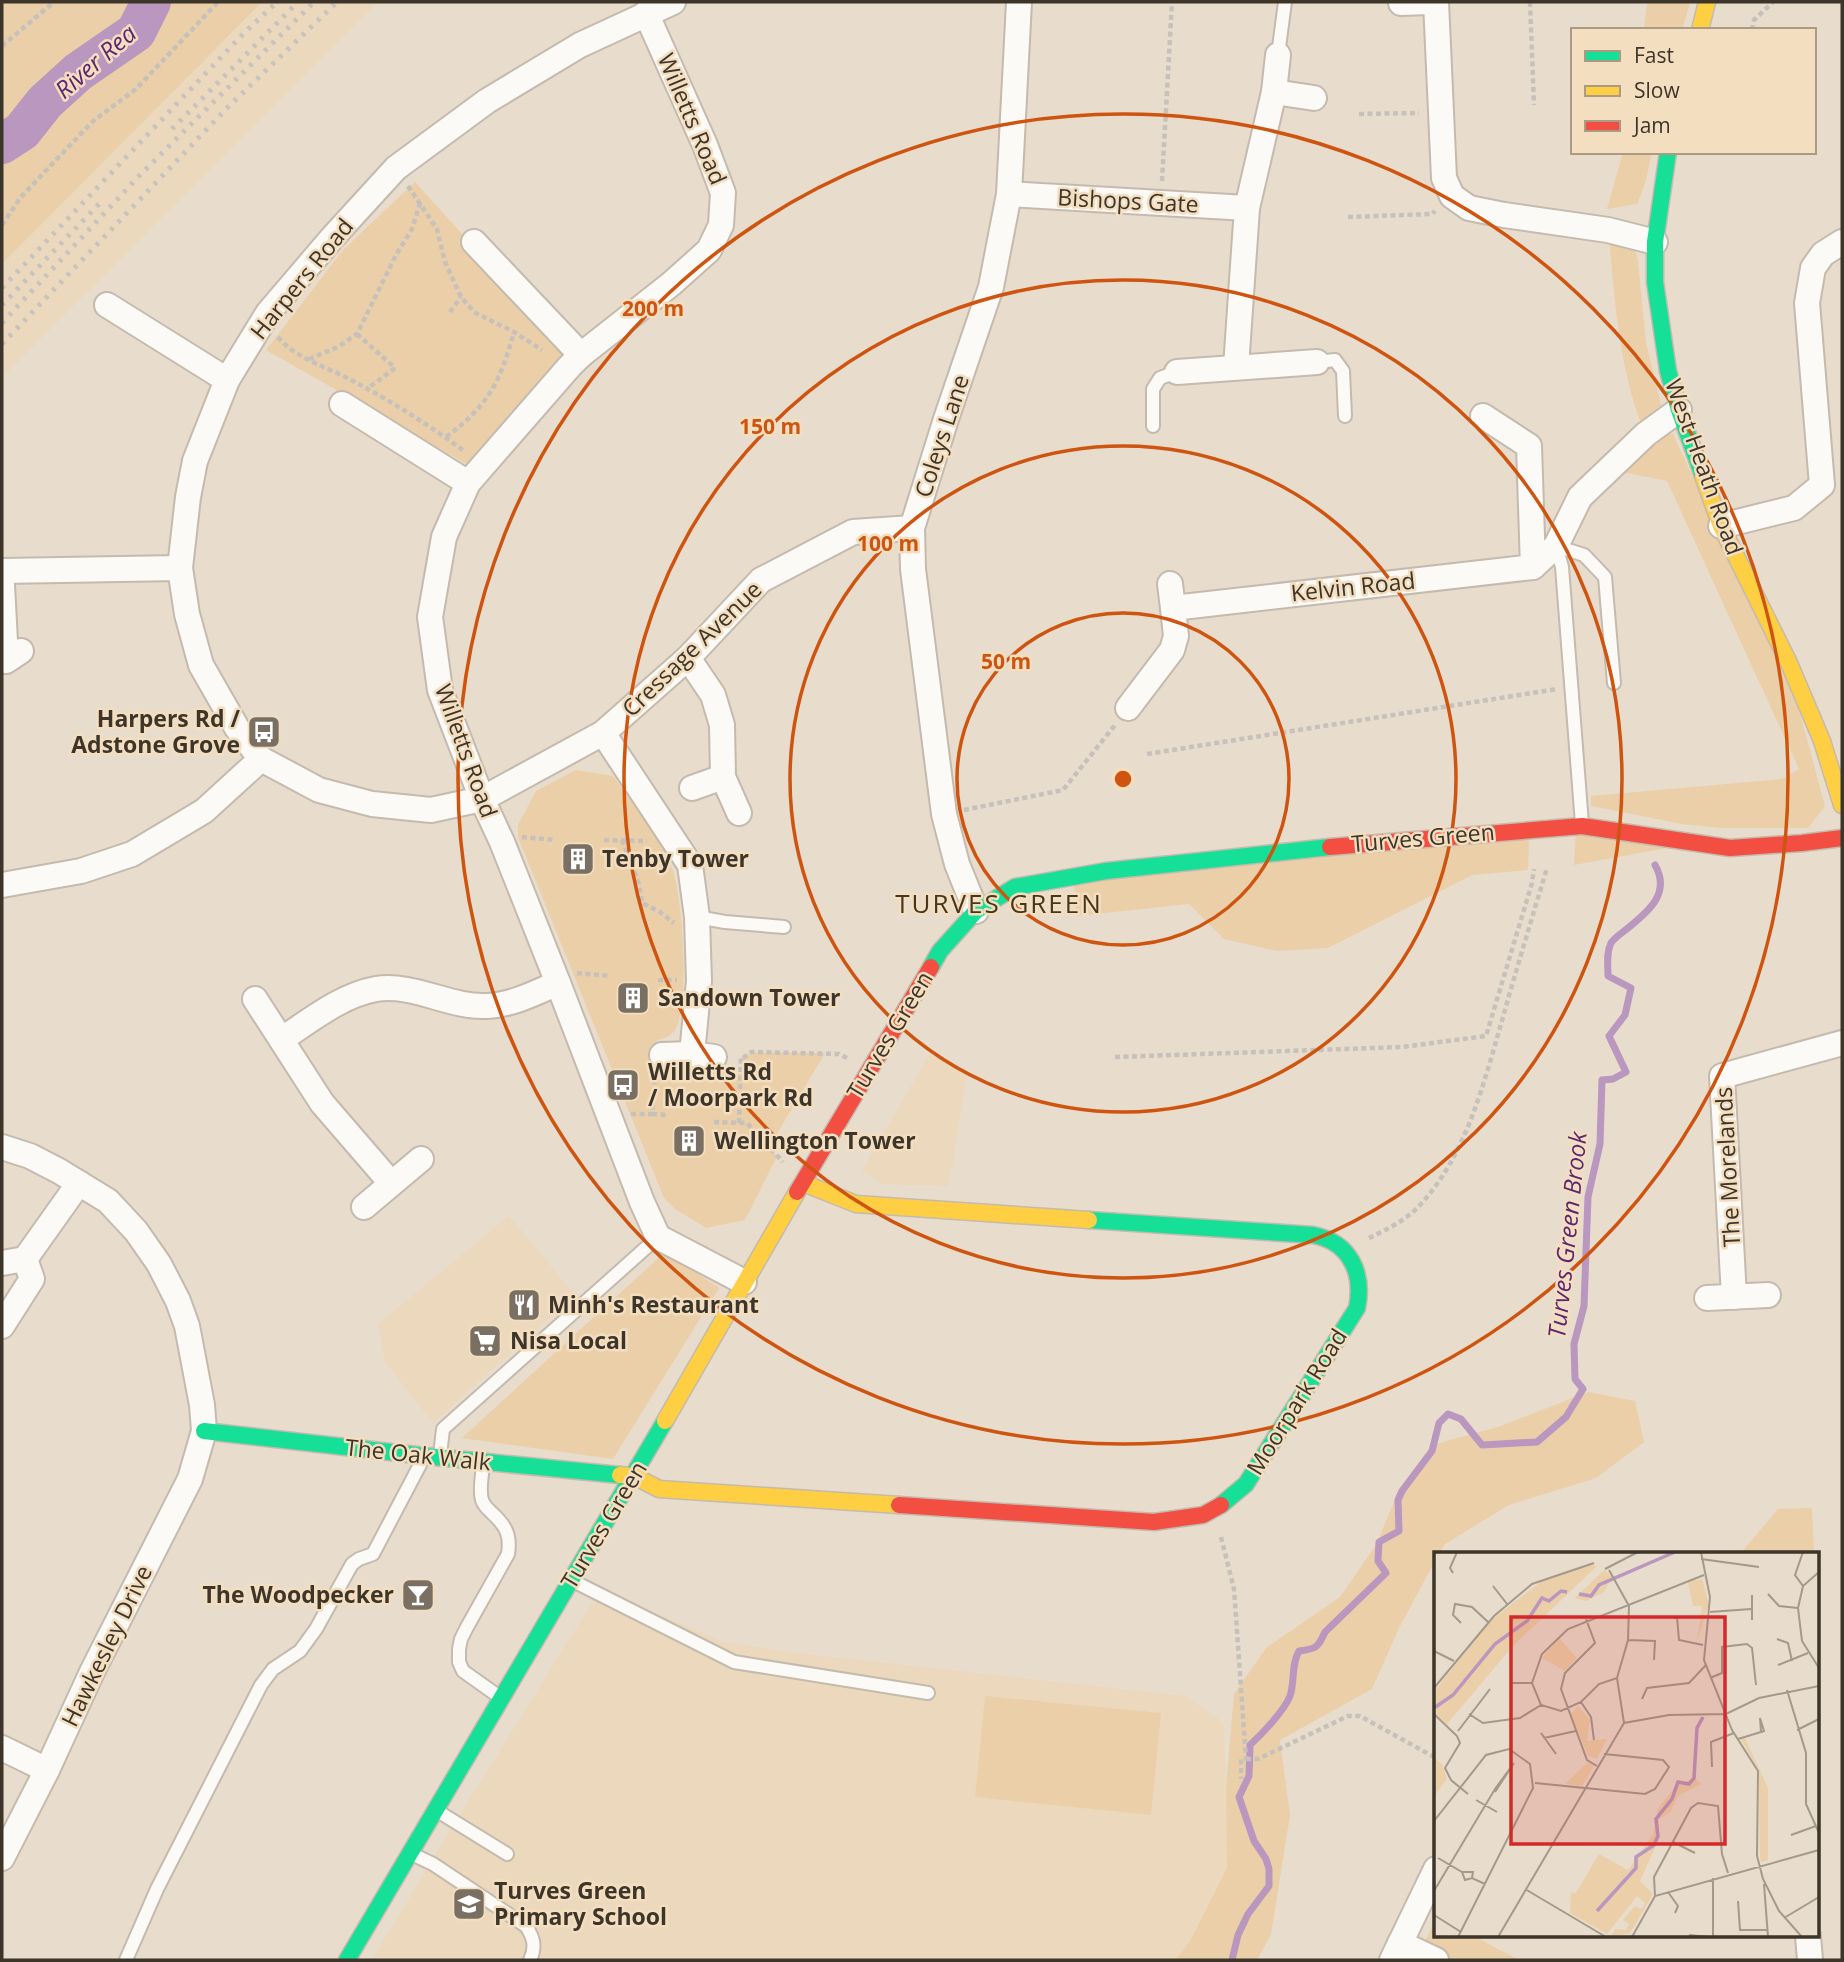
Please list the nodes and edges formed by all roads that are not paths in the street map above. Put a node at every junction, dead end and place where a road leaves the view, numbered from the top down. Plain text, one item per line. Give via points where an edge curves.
1 (673, 2) edge
2 (1019, 2) edge
3 (1285, 2) edge
4 (1427, 2) edge
5 (1436, 2) edge
6 (1707, 2) edge
7 (1401, 3) edge
8 (646, 13) junction
9 (1700, 28) edge
10 (1278, 55) joint
11 (1274, 92) junction
12 (1314, 98) dead end
13 (1668, 154) edge
14 (1009, 194) junction
15 (1247, 208) junction
16 (474, 242) dead end
17 (1655, 242) junction
18 (1842, 242) edge
19 (107, 305) dead end
20 (575, 361) junction
21 (1317, 362) joint
22 (1236, 368) junction
23 (1177, 372) joint
24 (227, 380) junction
25 (342, 404) dead end
26 (1679, 410) junction
27 (1345, 416) dead end
28 (1483, 416) dead end
29 (1153, 426) dead end
30 (468, 483) junction
31 (1721, 526) junction
32 (912, 528) junction
33 (1556, 546) junction
34 (1533, 567) junction
35 (180, 568) junction
36 (2, 570) edge
37 (2, 585) edge
38 (688, 658) junction
39 (10, 659) edge
40 (1614, 683) dead end
41 (1128, 708) road end
42 (603, 733) junction
43 (261, 758) junction
44 (723, 777) junction
45 (692, 788) dead end
46 (482, 799) junction
47 (1842, 805) edge
48 (738, 813) dead end
49 (1582, 826) junction
50 (1842, 838) edge
51 (2, 884) edge
52 (976, 911) junction
53 (784, 927) dead end
54 (698, 929) junction
55 (558, 983) junction
56 (255, 999) dead end
57 (282, 1039) junction
58 (1842, 1043) edge
59 (662, 1055) road end
60 (2, 1147) edge
61 (421, 1159) dead end
62 (79, 1182) junction
63 (391, 1182) junction
64 (803, 1183) junction
65 (364, 1207) dead end
66 (658, 1237) junction
67 (13, 1261) edge
68 (744, 1282) junction
69 (1768, 1295) dead end
70 (1734, 1297) junction
71 (1707, 1298) dead end
72 (2, 1325) edge
73 (204, 1431) junction
74 (432, 1457) junction
75 (483, 1462) junction
76 (634, 1476) junction
77 (572, 1580) junction
78 (928, 1693) dead end
79 (502, 1699) junction
80 (2, 1748) edge
81 (47, 1770) junction
82 (436, 1810) junction
83 (410, 1853) junction
84 (507, 1854) dead end
85 (2, 1858) edge
86 (1434, 1874) edge
87 (1808, 1938) edge
88 (1396, 1952) edge
89 (126, 1960) edge
90 (347, 1960) edge
91 (530, 1960) edge
92 (1436, 1960) edge
93 (1810, 1960) edge

1 - 8 street, Harpers Road
2 - 14 street, Coleys Lane
3 - 10 lane
4 - 7 street
5 - 17 street via 1444,178 1452,196 1469,208
6 - 9 street
8 - 20 street, Willetts Road via 723,193 721,225 709,250
8 - 24 street, Harpers Road via 580,45 487,101 396,168 268,313
10 - 11 street
11 - 12 street
11 - 15 street
13 - 17 street, West Heath Road
14 - 15 street, Bishops Gate
14 - 32 street, Coleys Lane via 991,287
15 - 22 street
16 - 20 street
17 - 26 street, West Heath Road via 1663,342
18 - 31 street via 1812,268 1807,303 1822,485 1794,508
19 - 24 street
20 - 30 street, Willetts Road
21 - 22 street
21 - 27 lane via 1335,360 1343,371
22 - 23 street
23 - 29 lane via 1160,378 1153,388
24 - 35 street, Harpers Road via 195,461
25 - 30 street
26 - 31 street, West Heath Road
26 - 33 street via 1646,434 1580,497
28 - 34 street via 1528,446
30 - 46 street, Willetts Road via 444,537 430,617 440,690
31 - 47 street, West Heath Road via 1822,741
32 - 38 street, Cressage Avenue via 853,533 761,580
32 - 52 street, Coleys Lane via 944,814
33 - 34 street
33 - 40 lane via 1584,555 1605,577
33 - 49 lane via 1562,567
34 - 41 street, Kelvin Road via 1172,596 1176,636 1172,650
35 - 36 street
35 - 43 street, Harpers Road via 201,664 237,728
37 - 39 street
38 - 42 street, Cressage Avenue
38 - 44 street via 713,695 722,725
42 - 46 street, Cressage Avenue
42 - 54 street via 690,865
43 - 46 street, Harpers Road via 319,790 372,804 431,810
43 - 51 street via 204,811 132,854 81,871
44 - 45 street
44 - 48 street
46 - 55 street, Willetts Road
49 - 50 street, Turves Green via 1730,848
49 - 52 street, Turves Green via 1363,843 1107,871 1015,887
52 - 64 street, Turves Green via 940,951
53 - 54 lane via 725,922
54 - 59 street via 703,1056
55 - 57 street via 513,1002 486,1006 377,989 351,997
55 - 66 street, Willetts Road
56 - 57 street
57 - 63 street via 322,1103
58 - 70 street, The Morelands via 1723,1076
60 - 62 street
61 - 63 street
62 - 67 street
62 - 73 street via 108,1201 136,1231 178,1301 187,1326
63 - 65 street
64 - 68 street, Turves Green
64 - 76 street, Moorpark Road via 856,1204 1313,1235 1331,1240 1344,1251 1359,1278 1360,1294 1357,1308 1246,1484 1203,1515 1154,1522 659,1489
66 - 68 street
66 - 74 lane via 443,1429
67 - 72 street via 32,1279
68 - 76 street, Turves Green
69 - 70 street
70 - 71 street
73 - 74 street, The Oak Walk
73 - 81 street, Hawkesley Drive via 190,1479
74 - 75 street, The Oak Walk
74 - 89 lane via 373,1554 352,1564 300,1651 261,1685 157,1888
75 - 76 street, The Oak Walk
75 - 79 lane via 481,1497 510,1541 508,1554 461,1640 459,1662 463,1671
76 - 77 street, Turves Green
77 - 78 lane via 734,1662
77 - 79 street, Turves Green
79 - 82 street, Turves Green
80 - 81 street
81 - 85 street, Hawkesley Drive
82 - 83 street, Turves Green
82 - 84 lane
83 - 90 street, Turves Green
83 - 91 lane via 526,1926 535,1947
86 - 88 street
87 - 93 street
88 - 92 street

